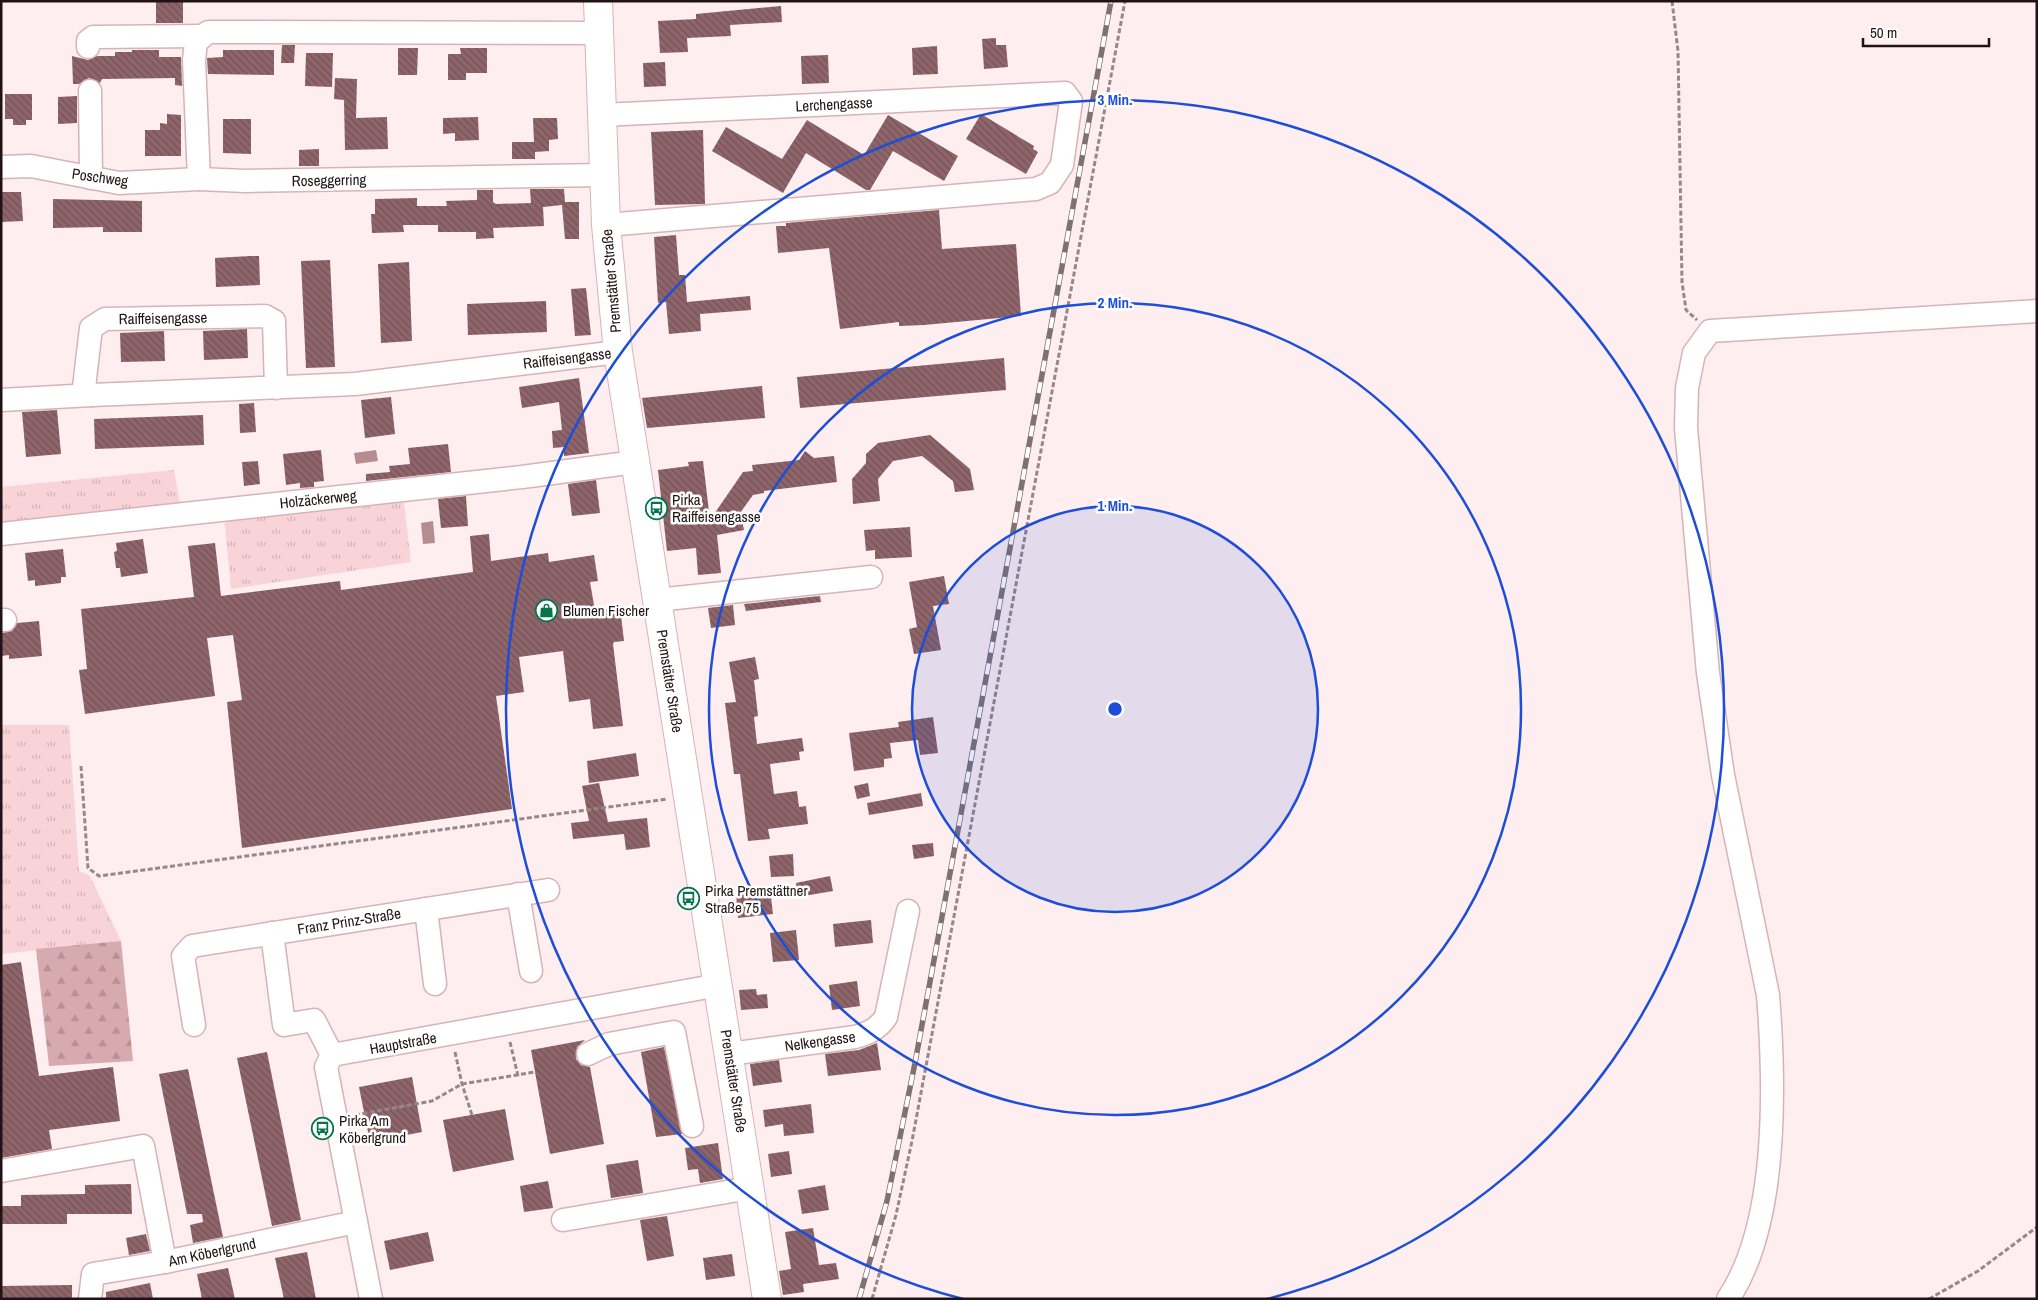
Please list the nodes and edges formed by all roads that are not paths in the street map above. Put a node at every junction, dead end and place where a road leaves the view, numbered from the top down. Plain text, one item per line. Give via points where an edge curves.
1 (598, 1) edge
2 (600, 33) junction
3 (203, 36) junction
4 (88, 47) dead end
5 (90, 90) dead end
6 (602, 115) junction
7 (1, 167) edge
8 (604, 175) junction
9 (91, 178) junction
10 (199, 179) junction
11 (606, 225) junction
12 (2037, 311) edge
13 (618, 352) junction
14 (276, 388) junction
15 (92, 395) junction
16 (1, 400) edge
17 (635, 462) junction
18 (1, 534) edge
19 (871, 577) dead end
20 (657, 600) junction
21 (548, 890) dead end
22 (518, 894) junction
23 (426, 909) junction
24 (908, 911) dead end
25 (272, 933) junction
26 (531, 971) dead end
27 (435, 984) dead end
28 (719, 985) junction
29 (601, 1007) junction
30 (194, 1025) dead end
31 (610, 1044) junction
32 (588, 1054) dead end
33 (729, 1054) junction
34 (332, 1055) junction
35 (692, 1126) dead end
36 (1, 1171) edge
37 (750, 1188) junction
38 (563, 1220) dead end
39 (356, 1222) junction
40 (165, 1262) junction
41 (90, 1299) edge
42 (371, 1299) edge
43 (767, 1299) edge
44 (1728, 1299) edge

1 - 2 main road, Premstätter Straße
2 - 3 street via 208,32
2 - 6 main road, Premstätter Straße
3 - 4 street via 93,37 88,41
3 - 10 street via 196,42 194,60
5 - 9 street
6 - 8 main road, Premstätter Straße
6 - 11 street, Lerchengasse via 1065,93 1071,101 1062,165 1050,183 1036,189
7 - 9 street, Poschweg via 31,166
8 - 10 street, Roseggerring
8 - 11 main road, Premstätter Straße
9 - 10 street, Poschweg via 119,183
11 - 13 main road, Premstätter Straße
12 - 44 street via 1710,332 1694,354 1687,388 1686,428 1708,673 1722,776 1768,995 1772,1079 1768,1172 1752,1244
13 - 14 street, Raiffeisengasse via 355,384
13 - 17 main road, Premstätter Straße
14 - 15 street, Raiffeisengasse
14 - 15 street, Raiffeisengasse via 274,321 265,316 105,319 91,328 84,387
15 - 16 street
17 - 18 street, Holzäckerweg
17 - 20 main road, Premstätter Straße
19 - 20 street
20 - 28 main road, Premstätter Straße
21 - 22 street, Franz Prinz-Straße
22 - 23 street, Franz Prinz-Straße
22 - 26 street
23 - 25 street, Franz Prinz-Straße
23 - 27 street
24 - 33 street, Nelkengasse via 886,1018 880,1026 855,1037
25 - 30 street, Franz Prinz-Straße via 192,946 183,956
25 - 34 street via 284,1025 314,1020
28 - 29 street, Hauptstraße
28 - 33 main road, Premstätter Straße
29 - 31 street
29 - 34 street, Hauptstraße
31 - 32 street
31 - 35 street via 674,1032
33 - 37 main road, Premstätter Straße
34 - 39 street via 326,1067
36 - 40 street via 143,1146
37 - 38 street
37 - 43 main road, Premstätter Straße
39 - 40 street, Am Köberlgrund
39 - 42 street
40 - 41 street, Am Köberlgrund via 92,1274

